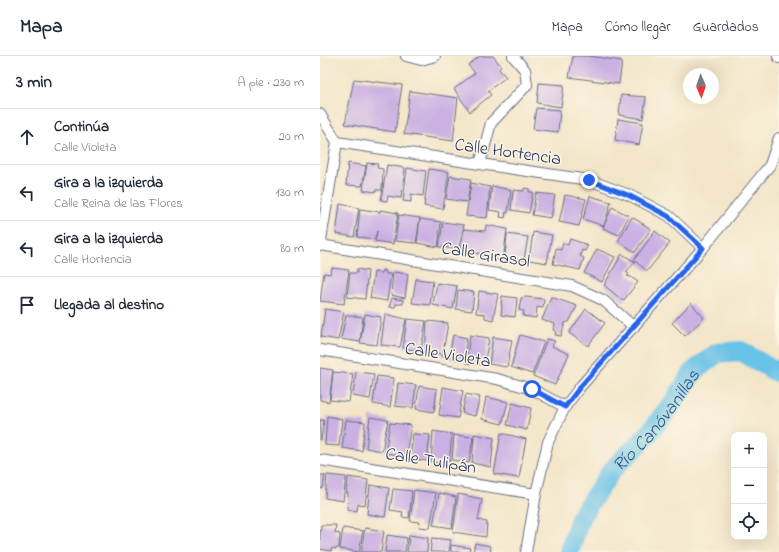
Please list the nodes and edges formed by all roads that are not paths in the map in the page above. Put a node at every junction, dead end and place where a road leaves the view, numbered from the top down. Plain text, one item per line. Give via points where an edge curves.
1 (406, 56) edge
2 (435, 56) edge
3 (514, 56) edge
4 (320, 114) edge
5 (779, 138) edge
6 (337, 142) junction
7 (480, 164) junction
8 (320, 246) edge
9 (703, 248) junction
10 (634, 327) junction
11 (320, 350) edge
12 (565, 407) junction
13 (320, 460) edge
14 (536, 494) junction
15 (526, 552) edge

1 - 2 street via 421,60
3 - 7 street via 525,70 527,85 491,123
4 - 6 street
5 - 9 street via 770,165
6 - 7 street, Calle Hortencia
6 - 8 street
7 - 9 street, Calle Hortencia via 589,180 628,195 668,216
8 - 10 street, Calle Girasol via 572,286 603,300
9 - 10 street
10 - 12 street
11 - 12 street, Calle Violeta via 497,379 532,389
12 - 14 street via 548,442
13 - 14 street, Calle Tulipán
14 - 15 street

